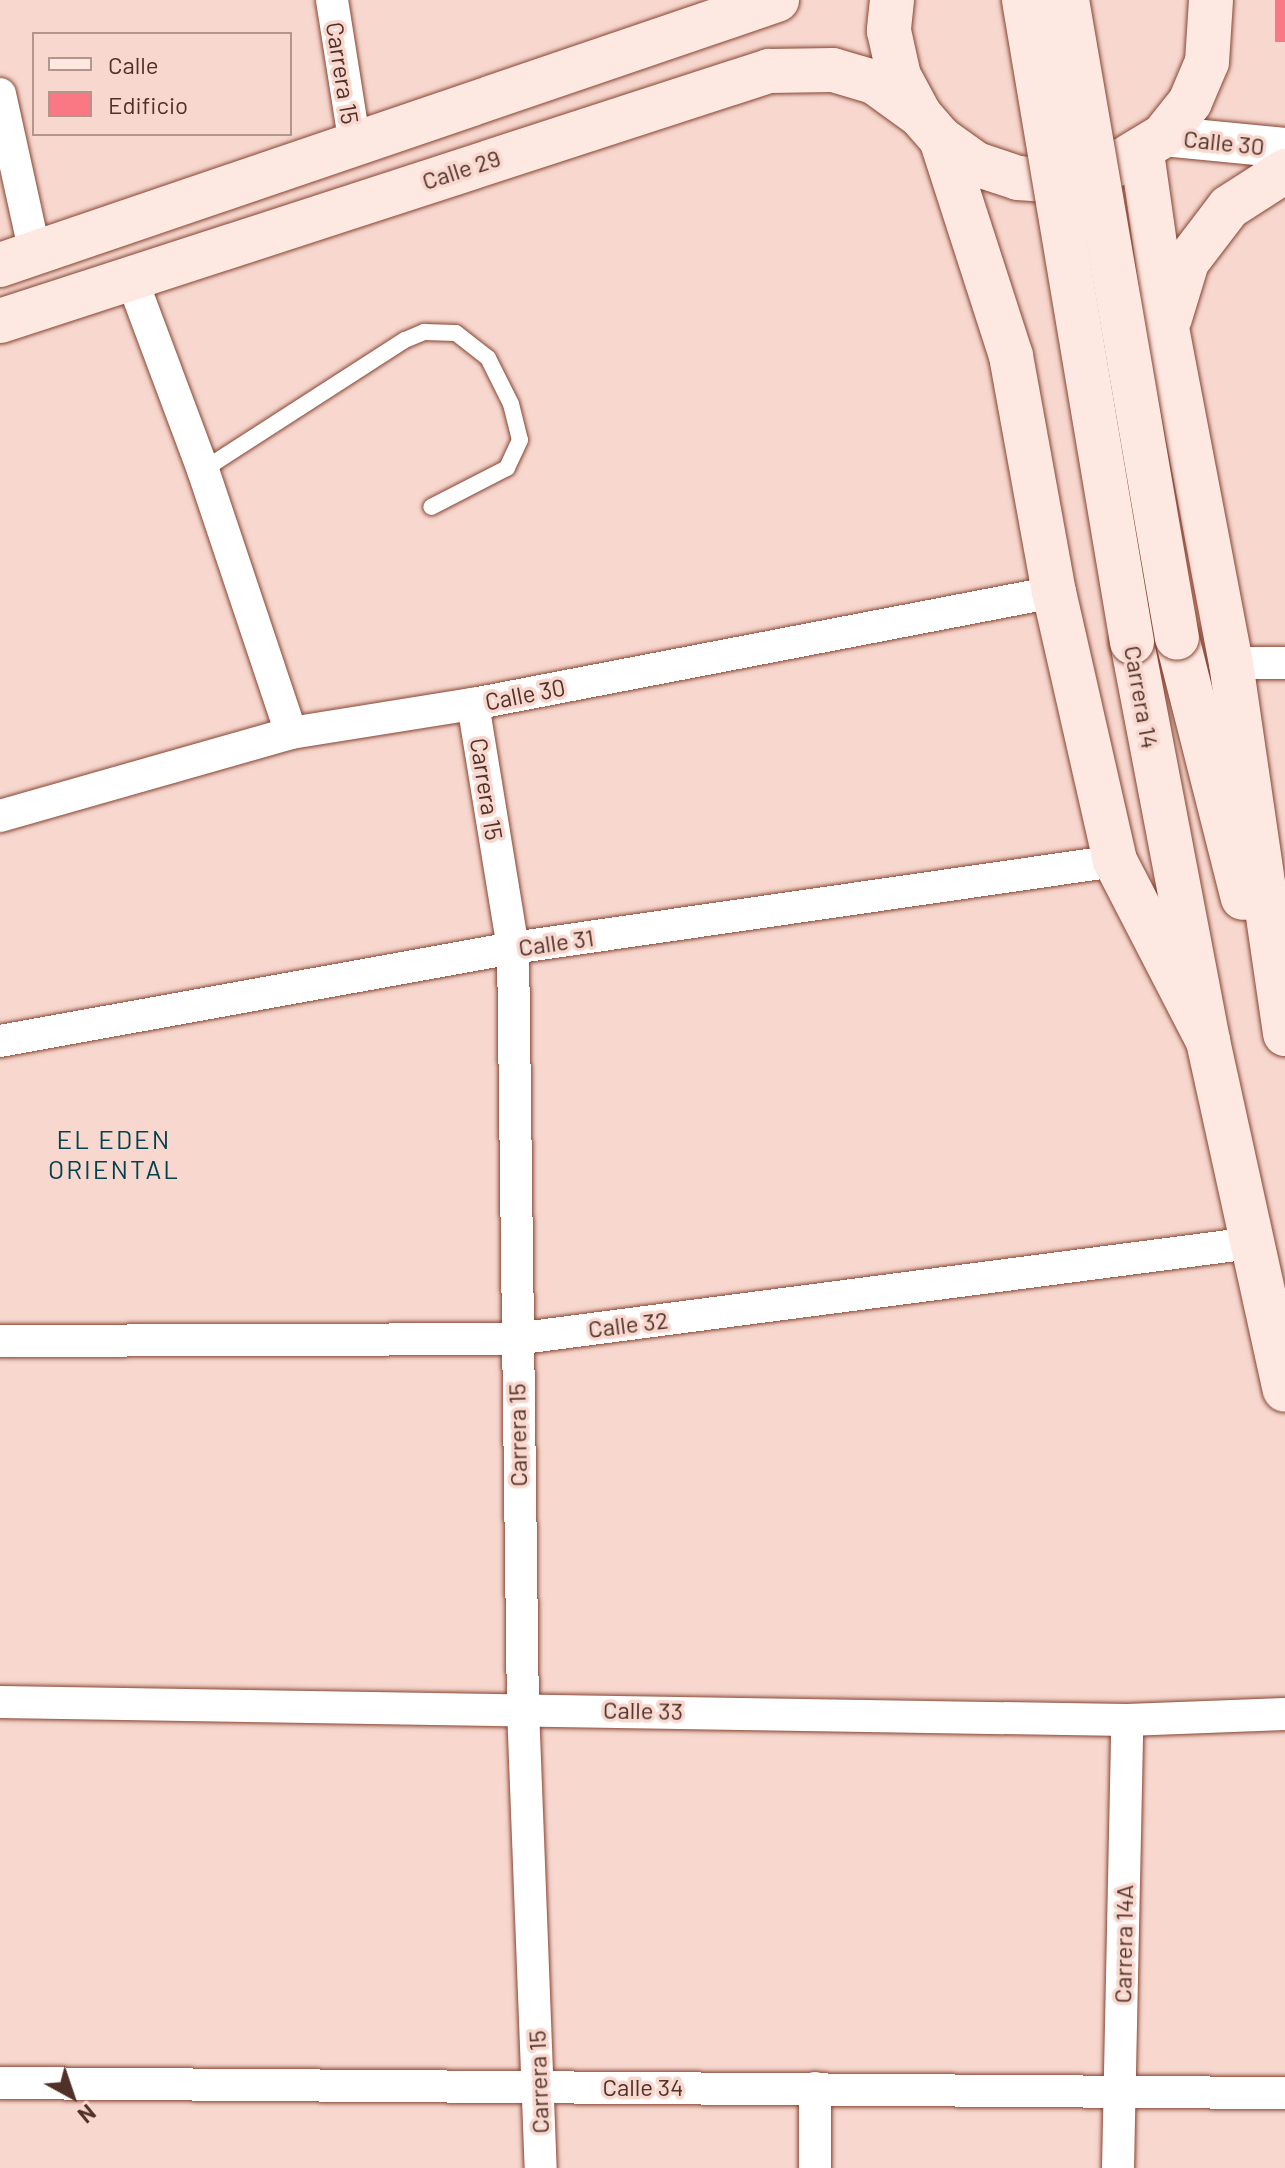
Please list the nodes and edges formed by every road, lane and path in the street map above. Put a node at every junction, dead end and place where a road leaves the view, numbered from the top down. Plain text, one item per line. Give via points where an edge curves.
1 (332, 0) edge
2 (892, 0) edge
3 (1024, 0) edge
4 (1067, 0) edge
5 (1211, 0) edge
6 (766, 2) edge
7 (0, 94) edge
8 (930, 127) junction
9 (1153, 144) junction
10 (355, 146) junction
11 (1285, 148) edge
12 (1285, 171) edge
13 (18, 259) edge
14 (132, 280) junction
15 (0, 321) edge
16 (1167, 328) junction
17 (203, 470) junction
18 (431, 507) dead end
19 (1054, 592) junction
20 (1231, 663) junction
21 (1285, 663) edge
22 (473, 704) junction
23 (291, 733) junction
24 (0, 816) edge
25 (1115, 861) junction
26 (513, 948) junction
27 (1285, 1034) edge
28 (0, 1041) edge
29 (1208, 1041) junction
30 (1285, 1063) edge
31 (1251, 1243) junction
32 (515, 1339) junction
33 (0, 1341) edge
34 (1285, 1390) edge
35 (0, 1702) edge
36 (523, 1708) junction
37 (1285, 1714) edge
38 (1127, 1720) junction
39 (0, 2083) edge
40 (539, 2087) junction
41 (815, 2088) junction
42 (1285, 2093) edge
43 (1121, 2095) junction
44 (541, 2168) edge
45 (815, 2168) edge
46 (1118, 2168) edge

1 - 10 street, Carrera 15
2 - 8 main road via 889,31 899,76
3 - 29 main road, Carrera 14, bridge via 1132,642
4 - 30 main road, Carrera 14, bridge via 1177,638
5 - 9 main road via 1207,62 1190,102
6 - 10 main road
7 - 13 street
8 - 9 main road, Calle 29 via 976,164 1018,178 1061,181 1103,172
8 - 14 main road, Calle 29 via 874,82 833,70 769,71
8 - 19 main road via 1011,356
9 - 11 street, Calle 30
9 - 16 main road
10 - 13 main road
12 - 16 main road via 1229,207 1187,262
14 - 15 main road, Calle 29
14 - 17 street
16 - 20 main road
17 - 18 lane via 405,340 424,332 456,333 488,358 511,404 520,440 507,468
17 - 23 street
19 - 22 street, Calle 30
19 - 25 main road
20 - 21 street
20 - 27 main road
22 - 23 street, Calle 30
22 - 26 street, Carrera 15
23 - 24 street, Calle 30
25 - 26 street, Calle 31
25 - 29 main road
26 - 28 street, Calle 31
26 - 32 street, Carrera 15
29 - 31 main road, Carrera 14
31 - 32 street, Calle 32
31 - 34 main road, Carrera 14
32 - 33 street, Calle 32
32 - 36 street, Carrera 15
35 - 36 street, Calle 33
36 - 38 street, Calle 33
36 - 40 street, Carrera 15
37 - 38 street, Calle 33
38 - 43 street, Carrera 14A
39 - 40 street, Calle 34
40 - 41 street, Calle 34
40 - 44 street, Carrera 15
41 - 43 street, Calle 34
41 - 45 street
42 - 43 street, Calle 34
43 - 46 street, Carrera 14A

